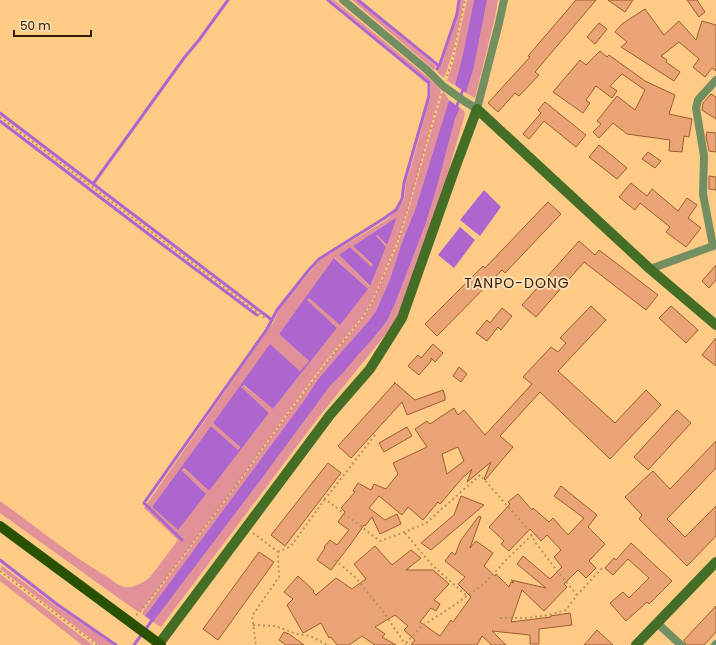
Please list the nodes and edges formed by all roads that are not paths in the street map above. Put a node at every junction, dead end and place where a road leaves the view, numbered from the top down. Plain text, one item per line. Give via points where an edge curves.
1 (344, 0) edge
2 (504, 0) edge
3 (716, 80) edge
4 (477, 109) junction
5 (715, 245) edge
6 (650, 269) junction
7 (716, 325) edge
8 (0, 526) edge
9 (716, 562) edge
10 (657, 623) junction
11 (158, 643) edge
12 (636, 645) edge
13 (681, 645) edge

1 - 4 street via 444,86
2 - 4 street
3 - 5 street via 698,100 696,108 704,156 703,194
4 - 6 street
4 - 11 street via 402,318 370,369 330,416
5 - 6 street
6 - 7 street
8 - 11 main road
9 - 10 street
10 - 12 street
10 - 13 street

